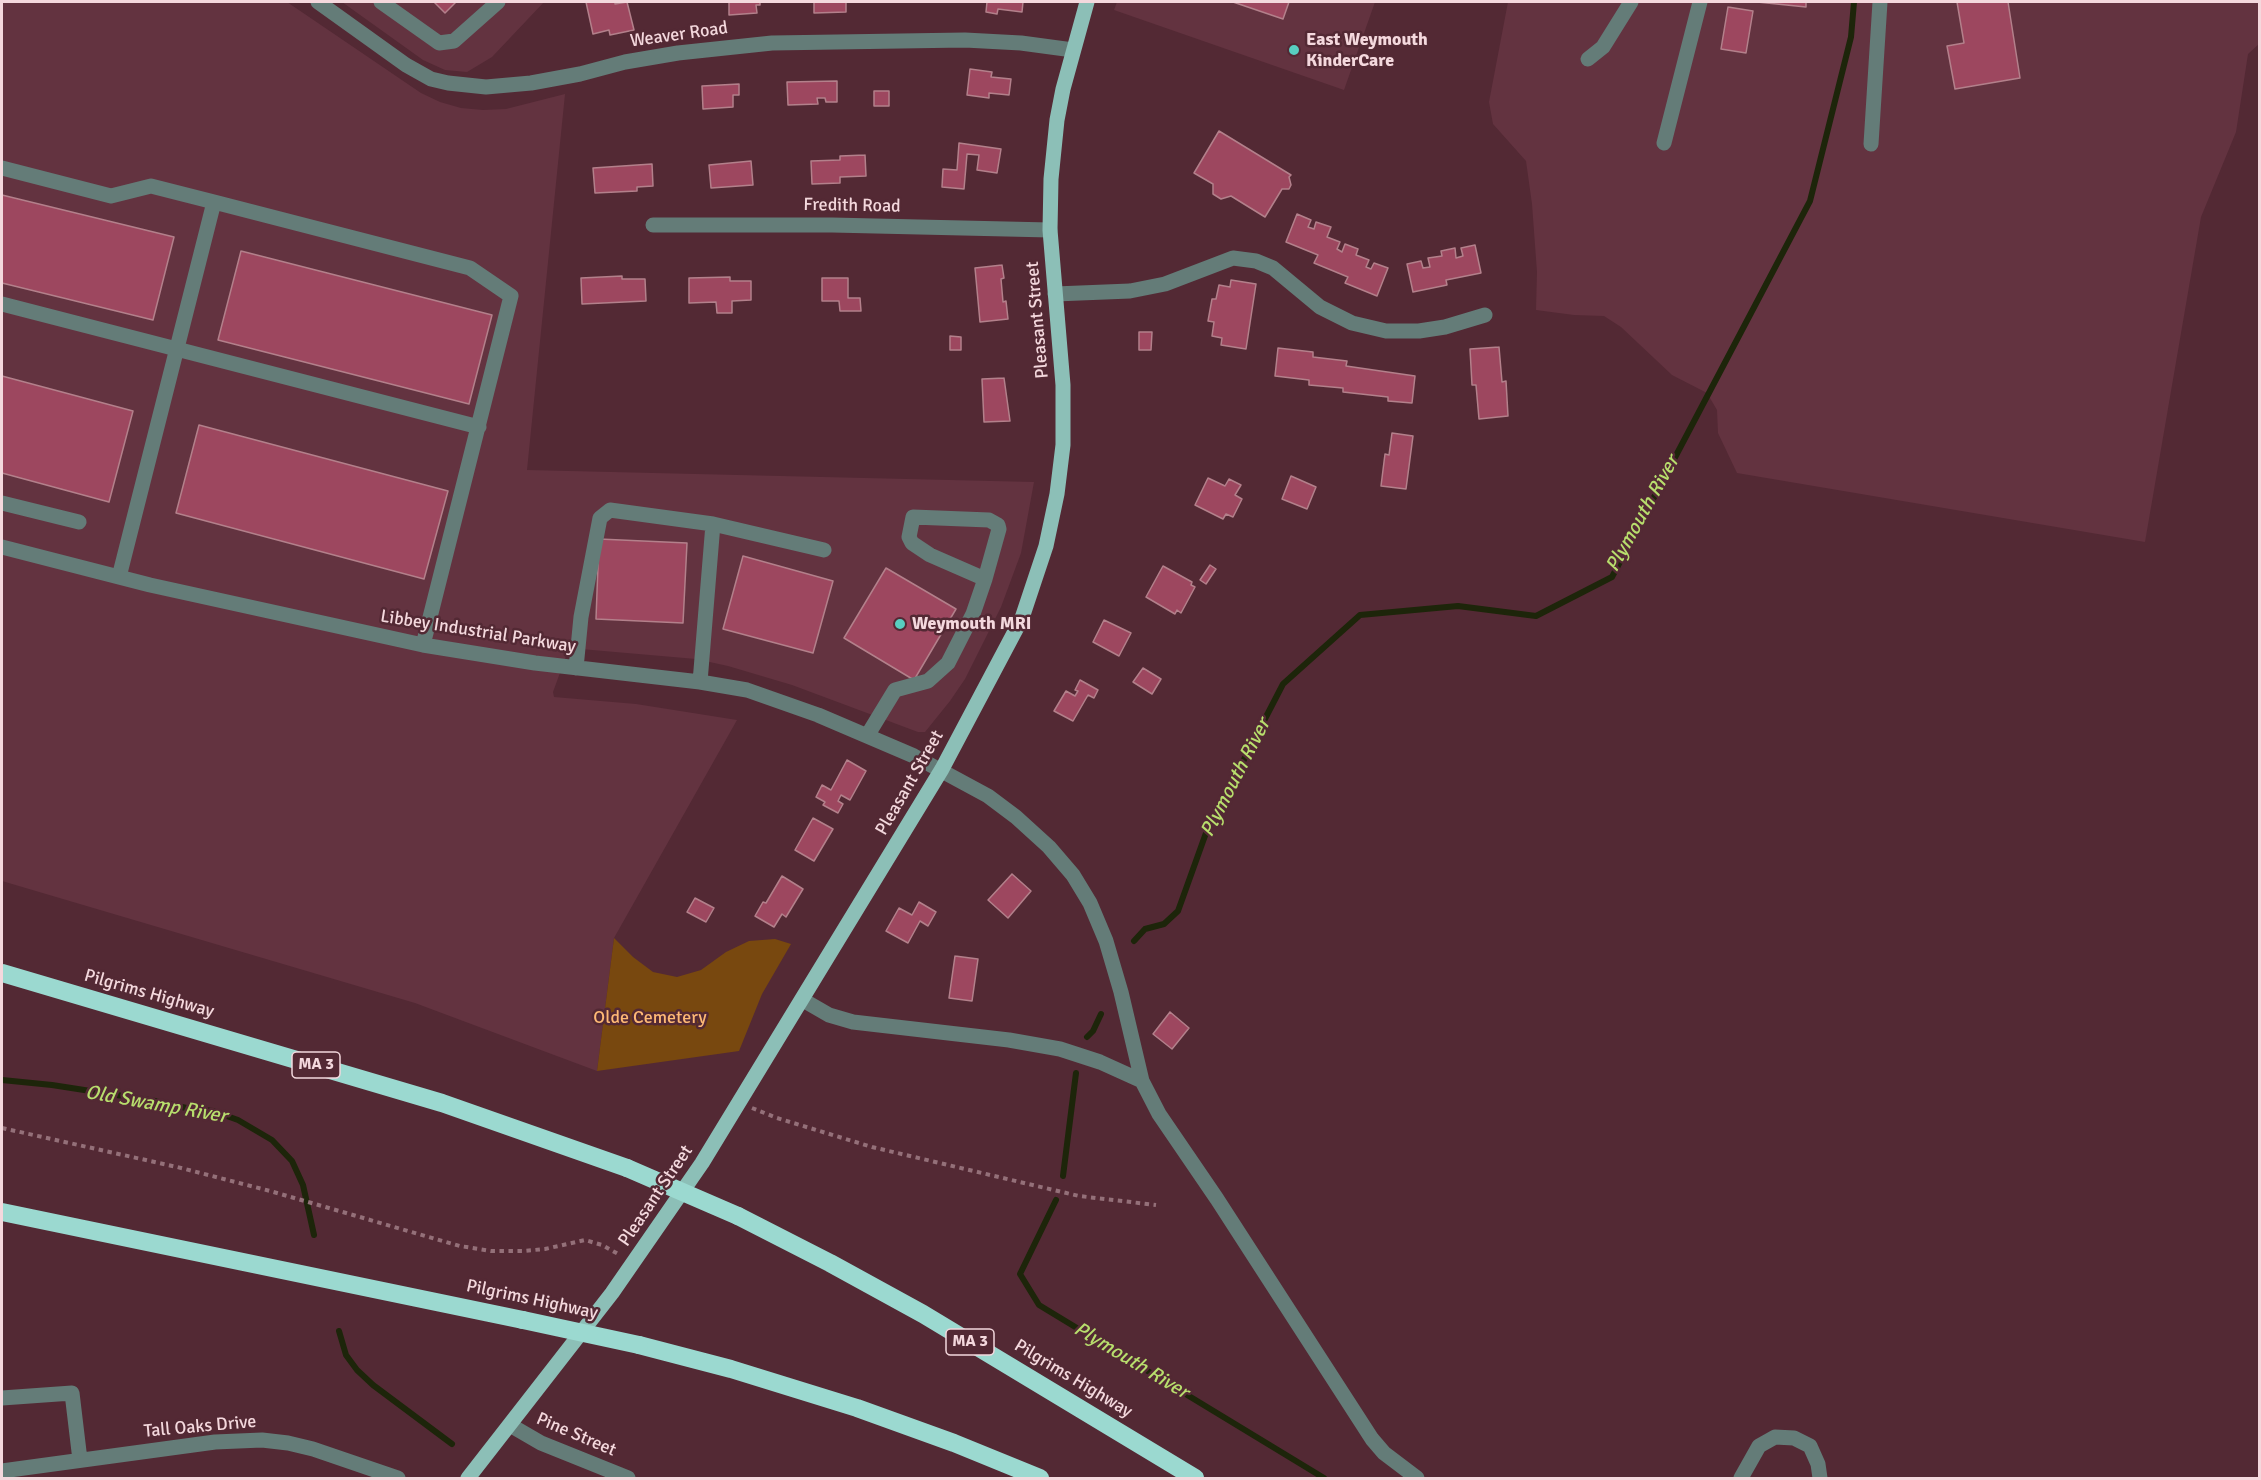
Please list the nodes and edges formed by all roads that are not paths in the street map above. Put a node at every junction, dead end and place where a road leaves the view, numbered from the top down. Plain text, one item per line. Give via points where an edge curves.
1 (318, 2) edge
2 (381, 2) edge
3 (498, 2) edge
4 (1087, 2) edge
5 (1631, 2) edge
6 (1700, 2) edge
7 (1880, 2) edge
8 (1072, 50) junction
9 (1588, 59) dead end
10 (1664, 143) dead end
11 (1871, 144) dead end
12 (2, 168) edge
13 (214, 202) junction
14 (653, 225) dead end
15 (1050, 230) junction
16 (1055, 294) junction
17 (2, 304) edge
18 (1485, 315) dead end
19 (176, 347) junction
20 (479, 427) junction
21 (2, 503) edge
22 (79, 522) dead end
23 (713, 524) junction
24 (2, 547) edge
25 (824, 550) dead end
26 (119, 576) junction
27 (985, 579) junction
28 (423, 645) junction
29 (576, 668) junction
30 (700, 682) junction
31 (867, 736) junction
32 (942, 769) junction
33 (2, 973) edge
34 (802, 1000) junction
35 (1142, 1081) junction
36 (2, 1212) edge
37 (2, 1398) edge
38 (510, 1425) junction
39 (80, 1460) junction
40 (2, 1471) edge
41 (398, 1479) edge
42 (468, 1479) edge
43 (628, 1479) edge
44 (1040, 1479) edge
45 (1196, 1479) edge
46 (1417, 1479) edge
47 (1741, 1479) edge
48 (1820, 1479) edge

1 - 8 street, Weaver Road via 431,79 486,87 531,83 678,53 772,43 965,40
2 - 3 street via 439,43 454,41
4 - 8 main road, Pleasant Street
5 - 9 street via 1603,48
6 - 10 street
7 - 11 street
8 - 15 main road, Pleasant Street via 1054,149
12 - 13 street via 111,196 151,186
13 - 19 street
13 - 20 street via 470,268 511,296
14 - 15 street, Fredith Road
15 - 16 main road, Pleasant Street
16 - 18 street via 1130,291 1165,284 1233,258 1273,268 1320,307 1352,323 1386,331 1445,327
16 - 32 main road, Pleasant Street via 1063,373 1063,445 1046,546 1022,618
17 - 19 street
19 - 20 street
19 - 26 street
20 - 28 street
21 - 22 street
23 - 25 street
23 - 29 street via 610,510 600,518 581,616
23 - 30 street
24 - 26 street, Libbey Industrial Parkway
26 - 28 street, Libbey Industrial Parkway
27 - 27 street via 998,525 989,520 913,517 909,537 912,543
27 - 31 street via 973,614 948,663 928,681 895,690
28 - 29 street, Libbey Industrial Parkway
29 - 30 street, Libbey Industrial Parkway
30 - 31 street, Libbey Industrial Parkway via 747,690
31 - 32 street, Libbey Industrial Parkway
32 - 34 main road, Pleasant Street
32 - 35 street, Libbey Industrial Parkway via 1016,817 1073,874 1106,941
33 - 45 highway, Pilgrims Highway / MA 3, bridge via 442,1103 627,1168 738,1216 903,1302
34 - 35 street via 829,1015 853,1022 1060,1049
34 - 38 main road, Pleasant Street via 702,1163 633,1264
35 - 46 street, Libbey Industrial Parkway via 1159,1114 1372,1439
36 - 44 highway, Pilgrims Highway, bridge via 639,1345 857,1408
37 - 39 street via 72,1393
38 - 42 main road, Pleasant Street
38 - 43 street, Pine Street via 541,1443
39 - 40 street, Tall Oaks Drive
39 - 41 street, Tall Oaks Drive via 215,1442 262,1440 312,1449
47 - 48 street via 1759,1446 1775,1437 1794,1438 1810,1446

